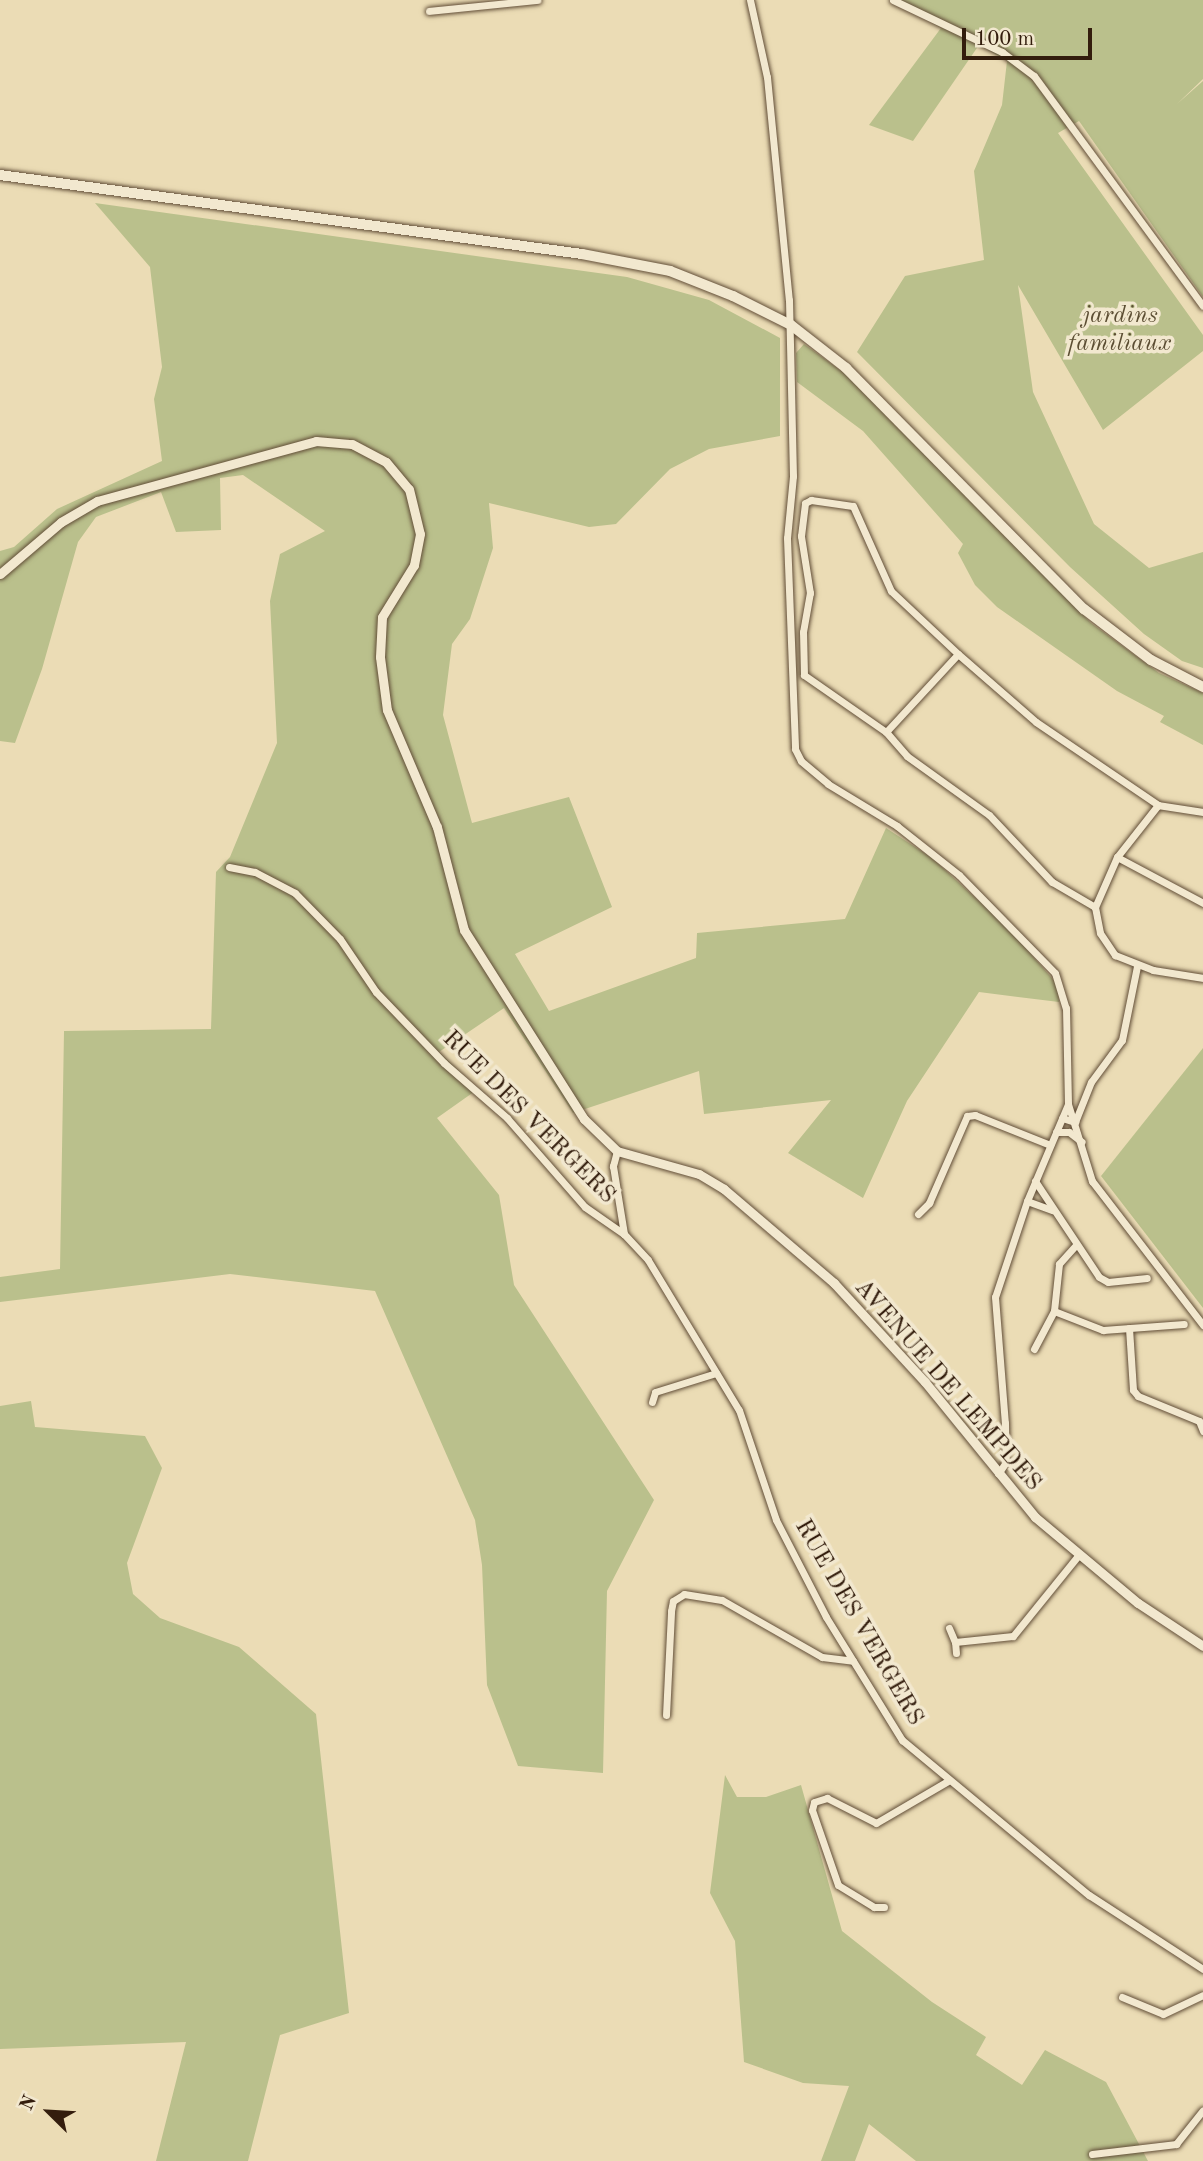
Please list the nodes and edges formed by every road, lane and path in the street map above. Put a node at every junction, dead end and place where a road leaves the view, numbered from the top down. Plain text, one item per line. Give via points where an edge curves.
1 (537, 0) edge
2 (750, 0) edge
3 (892, 0) edge
4 (429, 11) dead end
5 (0, 175) edge
6 (1203, 306) edge
7 (791, 325) junction
8 (0, 574) edge
9 (958, 654) junction
10 (1203, 687) edge
11 (886, 732) junction
12 (1158, 805) junction
13 (1203, 812) edge
14 (1117, 857) junction
15 (229, 867) dead end
16 (1203, 903) edge
17 (1095, 907) junction
18 (1136, 966) junction
19 (1203, 978) edge
20 (1068, 1104) junction
21 (1062, 1118) junction
22 (1075, 1122) junction
23 (1056, 1132) junction
24 (1083, 1142) junction
25 (1050, 1144) junction
26 (617, 1151) junction
27 (1035, 1181) junction
28 (1027, 1201) junction
29 (1052, 1210) junction
30 (918, 1214) dead end
31 (624, 1234) junction
32 (1075, 1246) junction
33 (1147, 1278) dead end
34 (1054, 1311) junction
35 (1184, 1324) dead end
36 (1203, 1325) edge
37 (1129, 1328) junction
38 (1034, 1349) dead end
39 (716, 1373) junction
40 (652, 1402) dead end
41 (1203, 1431) edge
42 (998, 1474) junction
43 (1077, 1557) junction
44 (949, 1628) dead end
45 (955, 1642) junction
46 (1203, 1646) edge
47 (956, 1653) dead end
48 (853, 1661) junction
49 (666, 1715) dead end
50 (948, 1781) junction
51 (884, 1907) dead end
52 (1203, 1969) edge
53 (1203, 1995) edge
54 (1122, 1997) dead end
55 (1203, 2110) edge
56 (1092, 2154) dead end

1 - 4 street
2 - 7 street via 767,77
3 - 6 street via 1002,52 1034,76
5 - 7 main road via 582,254 670,271
7 - 10 main road via 878,398 1097,620 1151,660
7 - 20 street via 793,476 786,538 795,749 801,761 828,784 897,825 959,875 1055,973 1066,1008
8 - 26 street via 61,522 97,501 316,441 352,444 386,461 409,489 420,534 414,565 383,617 380,657 387,710 437,827 464,930 584,1119
9 - 11 street
9 - 11 street via 891,591 853,506 805,503 801,536 810,593 803,632 804,675
9 - 12 street via 1036,722
11 - 17 street via 907,756 989,816 1052,882
12 - 13 street
12 - 14 street
14 - 16 street
14 - 17 street
15 - 31 street, RUE DES VERGERS via 255,872 295,892 340,939 376,992 444,1063 515,1126 585,1208
17 - 18 street via 1107,947
18 - 19 street
18 - 22 street via 1126,1030 1091,1082
20 - 21 street
20 - 22 street
21 - 22 street
21 - 23 street
22 - 24 street
23 - 24 street via 1069,1132
23 - 25 street
24 - 36 street via 1092,1181
25 - 27 street
25 - 30 street via 975,1115 967,1116 929,1203
26 - 31 street via 613,1167
26 - 42 street, AVENUE DE LEMPDES via 699,1174 734,1197 834,1283 925,1382
27 - 28 street
27 - 29 street
28 - 29 street
28 - 42 street via 995,1297 1006,1462
29 - 32 street
31 - 39 street, RUE DES VERGERS via 648,1260
32 - 33 street via 1108,1282
32 - 34 street via 1059,1264
34 - 37 street via 1103,1330
34 - 38 street
35 - 37 street
37 - 41 street via 1133,1390 1199,1422
39 - 40 street via 655,1392
39 - 48 street, RUE DES VERGERS via 739,1410 776,1520
42 - 43 street, AVENUE DE LEMPDES
43 - 45 street via 1013,1636
43 - 46 street, AVENUE DE LEMPDES
44 - 45 street
45 - 47 street
48 - 49 street via 822,1657 722,1600 684,1594 673,1601 671,1611
48 - 50 street, RUE DES VERGERS via 902,1740
50 - 51 street via 876,1823 827,1798 814,1802 812,1810 838,1885 874,1907
50 - 52 street, RUE DES VERGERS via 1089,1895
53 - 54 street via 1163,2014
55 - 56 street via 1176,2144

